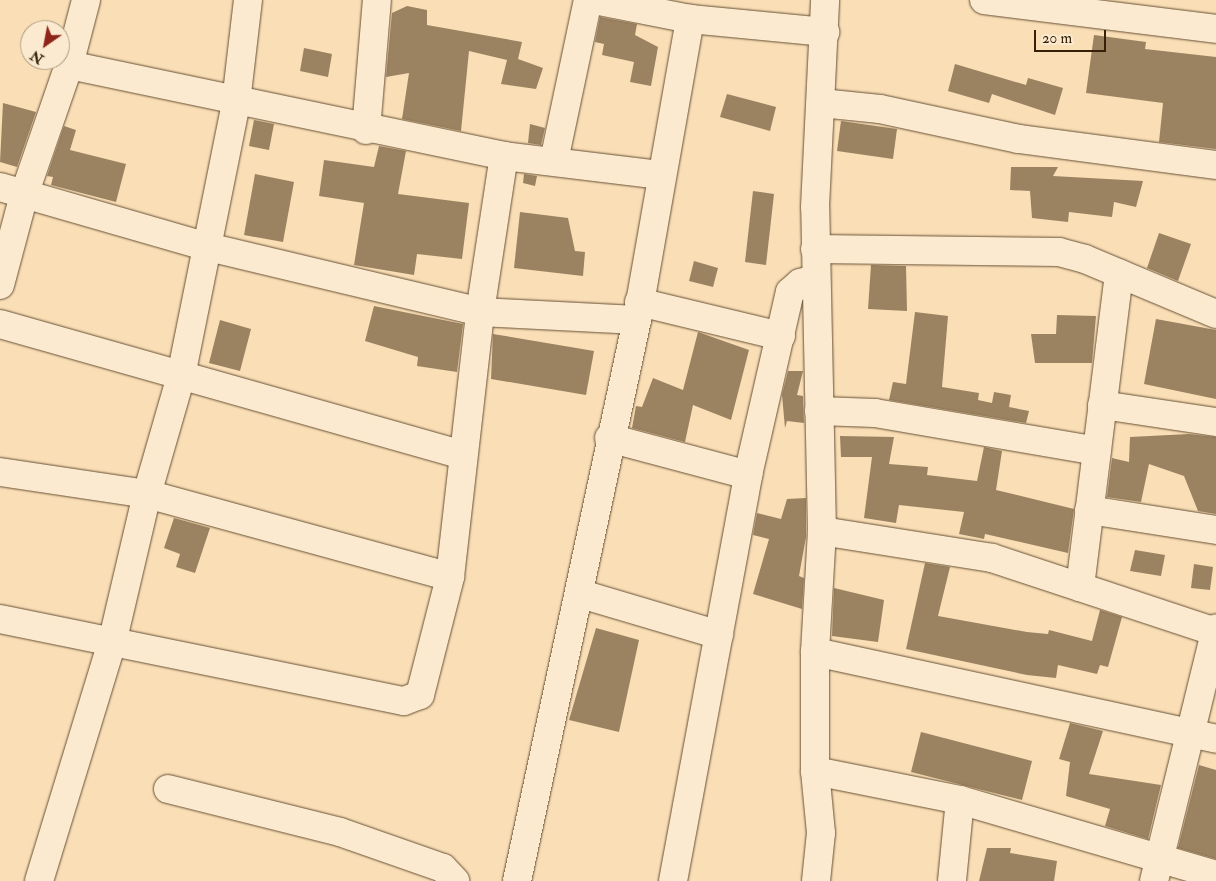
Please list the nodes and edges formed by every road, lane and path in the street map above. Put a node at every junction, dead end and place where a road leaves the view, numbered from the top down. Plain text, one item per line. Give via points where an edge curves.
1 (86, 0) edge
2 (248, 0) edge
3 (377, 0) edge
4 (588, 0) edge
5 (594, 0) edge
6 (826, 0) edge
7 (984, 0) edge
8 (634, 3) edge
9 (1123, 9) edge
10 (690, 19) junction
11 (1216, 29) edge
12 (825, 32) junction
13 (70, 61) edge
14 (70, 65) edge
15 (67, 70) edge
16 (236, 102) junction
17 (821, 103) junction
18 (366, 130) junction
19 (504, 156) junction
20 (554, 162) junction
21 (1216, 165) edge
22 (660, 175) junction
23 (12, 191) edge
24 (208, 247) junction
25 (815, 248) junction
26 (1119, 273) junction
27 (815, 279) junction
28 (0, 285) edge
29 (638, 311) junction
30 (480, 312) junction
31 (1216, 314) edge
32 (0, 324) edge
33 (781, 336) junction
34 (181, 376) junction
35 (1102, 405) junction
36 (819, 410) junction
37 (1216, 422) edge
38 (609, 438) junction
39 (1096, 451) junction
40 (463, 455) junction
41 (0, 472) edge
42 (748, 475) junction
43 (147, 494) junction
44 (1089, 510) junction
45 (1216, 530) edge
46 (822, 531) junction
47 (450, 577) junction
48 (1080, 587) junction
49 (581, 594) junction
50 (0, 619) edge
51 (1216, 631) edge
52 (719, 635) junction
53 (113, 639) junction
54 (815, 652) junction
55 (1189, 732) junction
56 (1216, 739) edge
57 (815, 771) junction
58 (168, 789) dead end
59 (960, 800) junction
60 (1156, 868) edge
61 (1216, 875) edge
62 (39, 881) edge
63 (455, 881) edge
64 (517, 881) edge
65 (673, 881) edge
66 (816, 881) edge
67 (952, 881) edge

1 - 13 street
2 - 16 street
3 - 18 street
4 - 20 street
5 - 8 street
6 - 12 street
7 - 9 street
8 - 10 street
9 - 11 street
10 - 12 street
10 - 22 street
12 - 17 street
14 - 16 street
15 - 23 street
16 - 18 street
16 - 24 street
17 - 21 street via 880,108 1019,139
17 - 25 street
18 - 19 street
19 - 20 street
19 - 30 street
20 - 22 street
22 - 29 street
23 - 24 street
23 - 28 street
24 - 30 street
24 - 34 street
25 - 26 street via 1059,252
25 - 27 street
26 - 31 street
26 - 35 street
27 - 33 street via 800,282 790,292
27 - 36 street
29 - 30 street
29 - 33 street
29 - 38 street
30 - 40 street
32 - 34 street
33 - 42 street
34 - 40 street
34 - 43 street
35 - 37 street
35 - 39 street
36 - 39 street via 874,413
36 - 46 street
38 - 42 street
38 - 49 street
39 - 44 street
40 - 47 street
41 - 43 street
42 - 52 street
43 - 47 street
43 - 53 street
44 - 45 street
44 - 48 street
46 - 48 street via 992,558
46 - 54 street
47 - 53 street via 424,687 413,700 404,701
48 - 51 street
49 - 52 street
49 - 64 street
50 - 53 street
51 - 55 street
52 - 65 street
53 - 62 street
54 - 55 street
54 - 57 street
55 - 56 street
55 - 60 street
57 - 59 street
57 - 66 street via 821,833
58 - 63 street via 340,832 444,868
59 - 60 street
59 - 67 street
60 - 61 street

